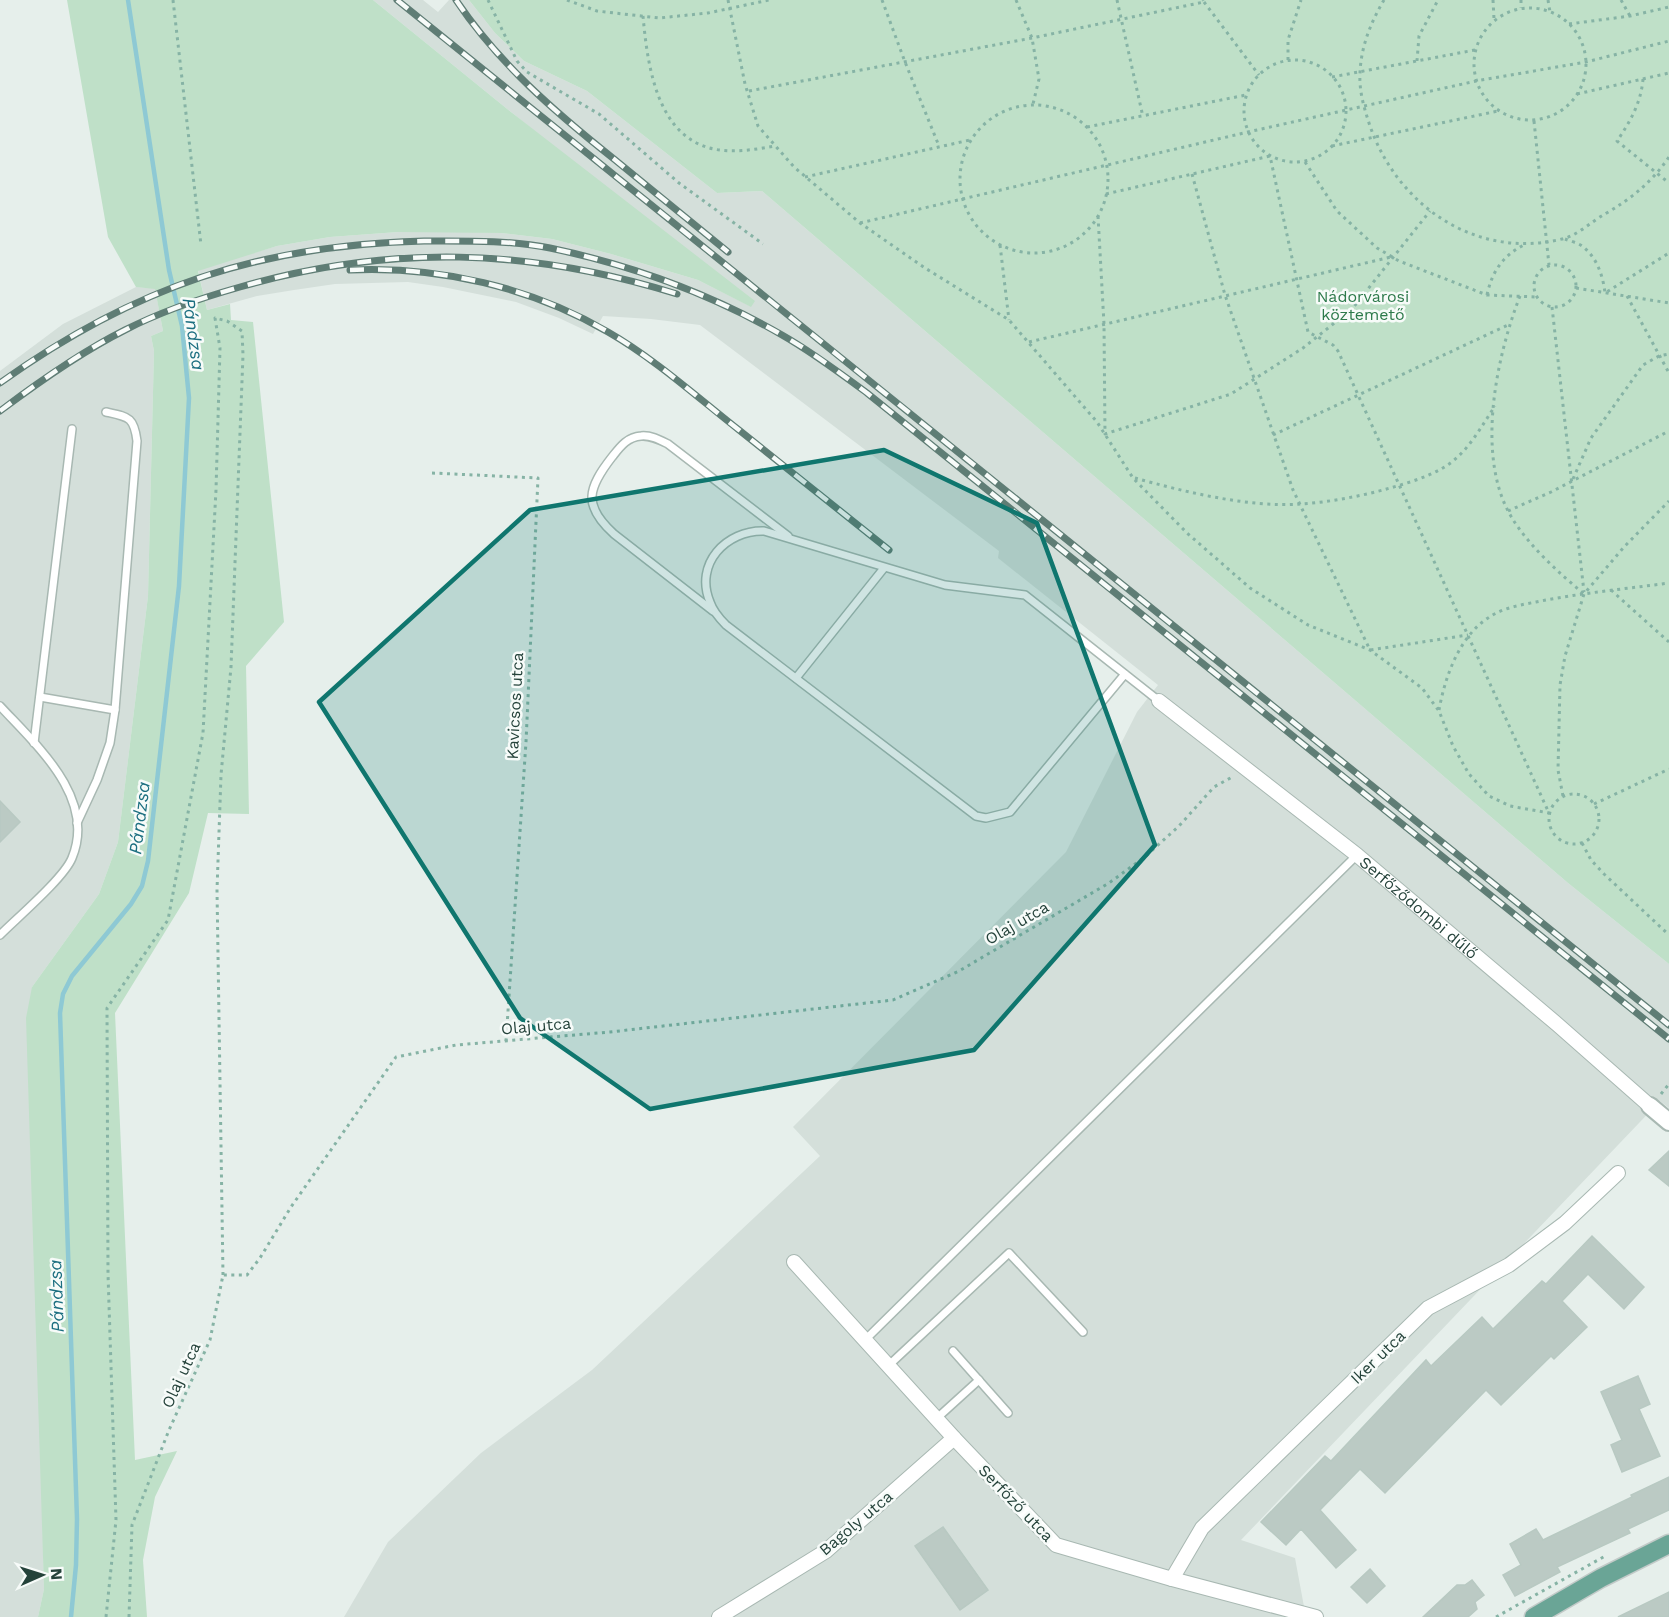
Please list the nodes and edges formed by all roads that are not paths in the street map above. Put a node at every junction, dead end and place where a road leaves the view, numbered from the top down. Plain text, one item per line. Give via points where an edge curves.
1 (106, 412) dead end
2 (72, 429) dead end
3 (793, 540) junction
4 (884, 568) junction
5 (715, 612) junction
6 (1125, 674) junction
7 (796, 678) junction
8 (40, 697) junction
9 (1159, 701) joint
10 (0, 706) edge
11 (115, 710) junction
12 (34, 744) junction
13 (77, 823) junction
14 (1358, 855) junction
15 (0, 935) edge
16 (1650, 1106) joint
17 (1669, 1122) edge
18 (1618, 1173) dead end
19 (794, 1262) dead end
20 (1083, 1332) dead end
21 (865, 1340) junction
22 (953, 1351) dead end
23 (888, 1366) junction
24 (979, 1380) junction
25 (1008, 1413) dead end
26 (936, 1419) junction
27 (954, 1438) junction
28 (1669, 1544) edge
29 (1172, 1579) junction
30 (719, 1617) edge
31 (1316, 1617) edge
32 (1534, 1617) edge

1 - 11 lane via 130,419 137,441
2 - 8 lane
3 - 4 lane
3 - 5 lane via 750,530 715,551 706,589
3 - 5 lane via 668,444 641,436 622,444 594,484 596,513 614,534
4 - 6 lane via 945,585 1025,595
4 - 7 lane
5 - 7 lane via 726,625
6 - 7 lane via 1010,812 986,818 975,816
6 - 9 lane
8 - 11 lane
8 - 12 lane
9 - 14 street, Serfőződombi dűlő
10 - 12 lane
11 - 13 lane via 110,742
12 - 13 lane via 66,785
13 - 15 lane via 77,841 64,872
14 - 16 street, Serfőződombi dűlő
14 - 21 lane
16 - 17 street, Serfőződombi dűlő
18 - 29 street, Iker utca via 1565,1223 1509,1264 1428,1308 1202,1528
19 - 21 street, Serfőző utca
20 - 23 lane via 1010,1253
21 - 23 street, Serfőző utca
22 - 24 lane
23 - 26 street, Serfőző utca
24 - 25 lane
24 - 26 lane
26 - 27 street, Serfőző utca
27 - 29 street, Serfőző utca via 1056,1545
27 - 30 street, Bagoly utca via 826,1551
28 - 32 main road
29 - 31 street, Serfőző utca

